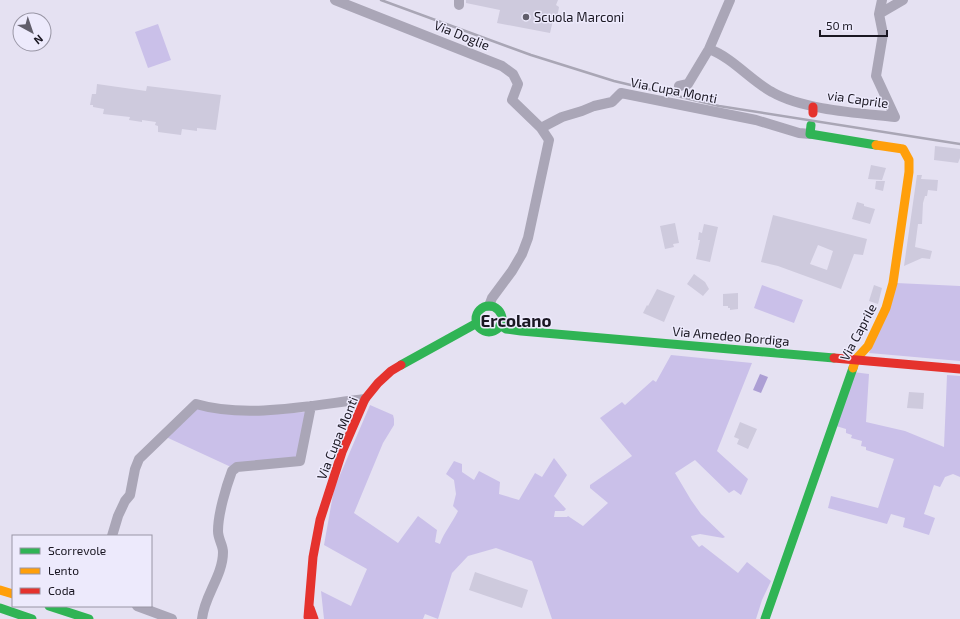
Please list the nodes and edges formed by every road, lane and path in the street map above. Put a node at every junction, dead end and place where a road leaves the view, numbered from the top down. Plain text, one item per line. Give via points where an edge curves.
1 (335, 0) edge
2 (730, 0) edge
3 (882, 0) edge
4 (903, 0) edge
5 (879, 14) junction
6 (709, 49) junction
7 (680, 86) dead end
8 (541, 128) junction
9 (810, 130) joint
10 (489, 306) junction
11 (477, 323) junction
12 (500, 325) junction
13 (856, 359) junction
14 (960, 369) edge
15 (365, 399) junction
16 (311, 406) junction
17 (112, 535) edge
18 (0, 590) edge
19 (12, 594) edge
20 (53, 607) edge
21 (140, 607) edge
22 (310, 608) junction
23 (0, 609) edge
24 (20, 619) edge
25 (32, 619) edge
26 (89, 619) edge
27 (172, 619) edge
28 (202, 619) edge
29 (308, 619) edge
30 (314, 619) edge
31 (765, 619) edge

1 - 8 street, Via Doglie via 502,66 513,74 518,84 512,100
2 - 6 street
3 - 5 street, via Caprile
4 - 5 street
5 - 6 street, via Caprile via 883,34 876,76 895,118 813,110 772,92 721,54
6 - 7 street via 688,84
8 - 9 street, Via Cupa Monti via 562,117 612,102 620,93 756,120 799,133
8 - 10 street via 549,140 528,238 522,254
9 - 13 main road, Via Caprile via 903,149 909,160 893,283 877,329 868,346
10 - 11 main road via 477,314
10 - 12 main road via 501,314
11 - 12 main road via 480,328 489,332
11 - 15 main road, Via Cupa Monti via 391,371
12 - 13 main road, Via Amedeo Bordiga via 506,329 521,331
13 - 14 main road, Via Amedeo Bordiga
13 - 31 main road, Via Caprile
15 - 16 street
15 - 22 main road, Via Cupa Monti via 342,452 320,520 313,557
16 - 17 street via 242,411 196,404 139,459 130,495 118,516
16 - 28 street via 300,461 237,467 232,471 218,524 218,538 223,551 220,566 205,603
18 - 19 main road
20 - 26 main road
21 - 27 street
22 - 29 main road, Via Cupa Monti
22 - 30 main road
23 - 24 main road
23 - 25 main road

